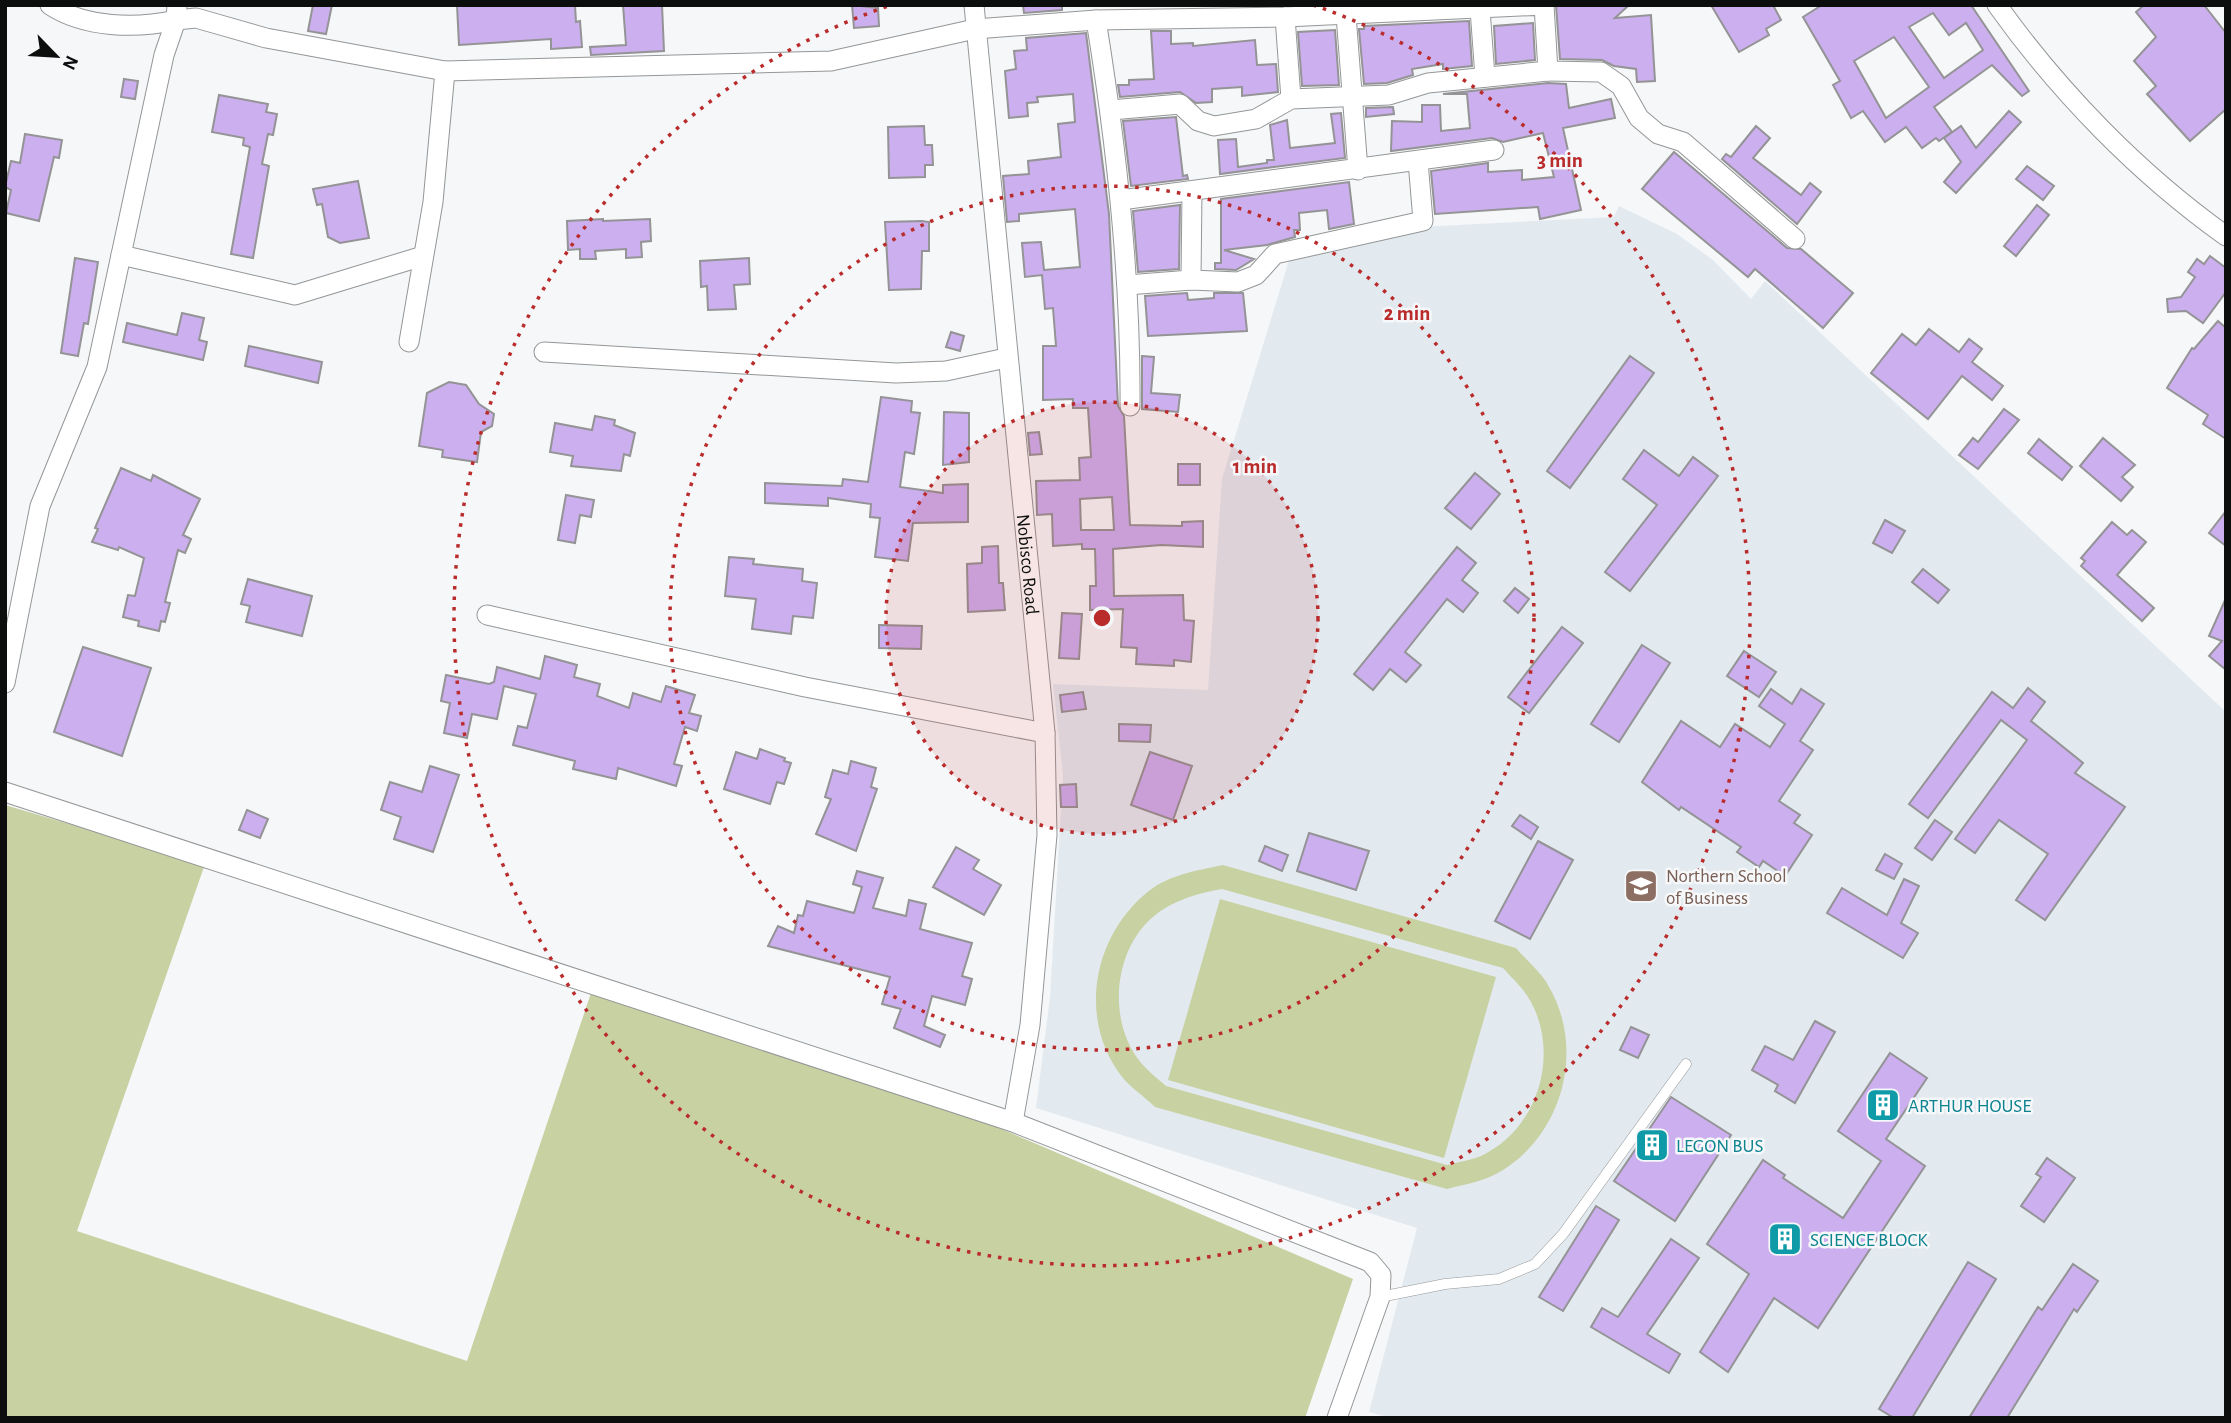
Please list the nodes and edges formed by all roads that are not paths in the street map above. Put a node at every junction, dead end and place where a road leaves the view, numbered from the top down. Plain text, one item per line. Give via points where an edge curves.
1 (50, 5) edge
2 (974, 5) edge
3 (1997, 5) edge
4 (1480, 9) junction
5 (176, 13) edge
6 (1346, 15) junction
7 (1285, 18) junction
8 (1096, 20) junction
9 (975, 29) junction
10 (445, 71) junction
11 (1548, 71) junction
12 (1485, 77) junction
13 (1353, 97) junction
14 (1292, 99) junction
15 (1111, 110) junction
16 (1494, 150) dead end
17 (1418, 161) junction
18 (1358, 170) junction
19 (1192, 191) junction
20 (1121, 200) junction
21 (2226, 236) edge
22 (1796, 239) dead end
23 (121, 255) junction
24 (423, 256) junction
25 (1191, 280) junction
26 (1127, 285) junction
27 (409, 341) dead end
28 (544, 352) dead end
29 (1006, 358) junction
30 (1130, 407) dead end
31 (487, 615) dead end
32 (5, 683) edge
33 (1045, 733) junction
34 (5, 792) edge
35 (1686, 1064) dead end
36 (1013, 1122) junction
37 (1380, 1297) junction
38 (1337, 1418) edge

1 - 5 street via 64,15 148,26
2 - 9 street, Nobisco Road
3 - 21 street via 2071,96 2183,206
4 - 6 street
4 - 11 street via 1544,5
4 - 12 street
5 - 10 street via 266,38
5 - 23 street
6 - 7 street
6 - 13 street
7 - 8 street
7 - 14 street
8 - 9 street
8 - 15 street
9 - 10 street via 831,61
9 - 29 street, Nobisco Road via 986,107
10 - 24 street via 433,202
11 - 12 street
11 - 22 street via 1601,72 1622,86 1639,118 1658,134 1683,142
12 - 13 street
13 - 14 street
13 - 18 street
14 - 15 street via 1256,119 1214,126 1198,121 1180,104
15 - 20 street
16 - 17 street
17 - 18 street
17 - 25 street via 1423,221 1276,254 1256,275 1238,282
18 - 19 street
19 - 20 street
19 - 25 street
20 - 26 street
23 - 24 street via 295,295
23 - 32 street via 97,367 40,506
24 - 27 street
25 - 26 street
26 - 30 street
28 - 29 street via 896,373 946,371
29 - 33 street, Nobisco Road
31 - 33 street via 805,687
33 - 36 street, Nobisco Road via 1047,835 1030,1025
34 - 36 street
35 - 37 lane via 1563,1234 1535,1264 1500,1279
36 - 37 street via 1370,1262 1381,1275
37 - 38 street

